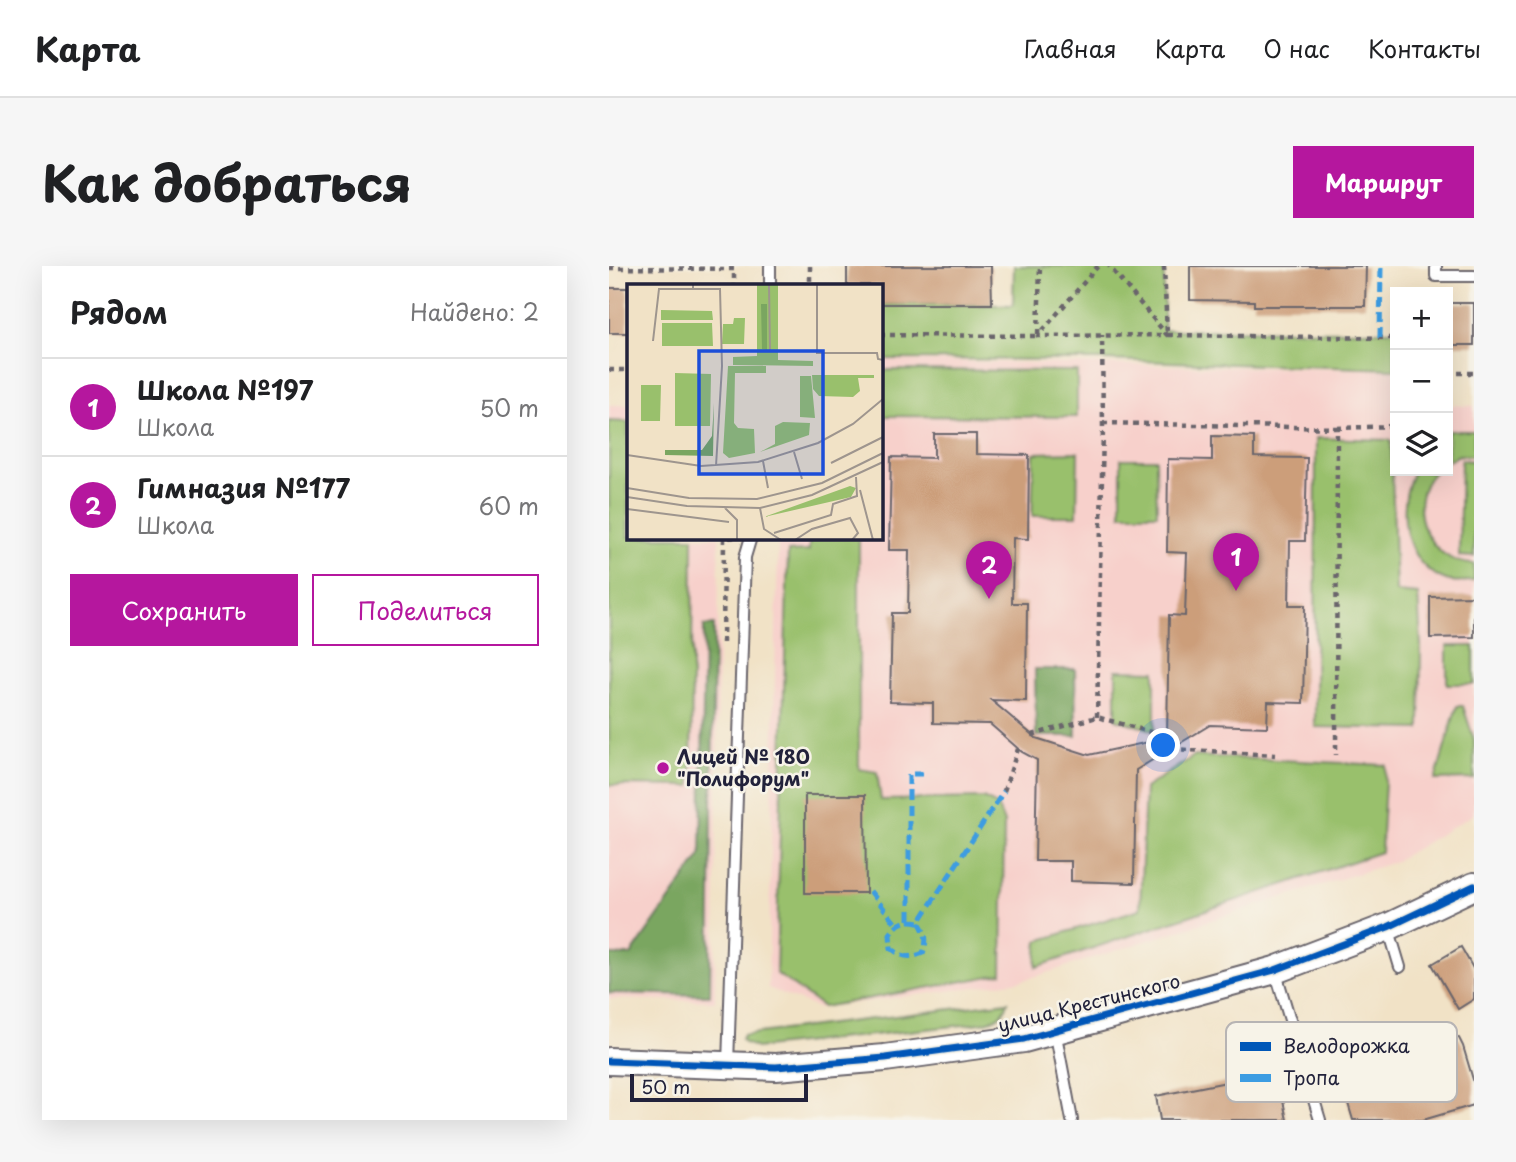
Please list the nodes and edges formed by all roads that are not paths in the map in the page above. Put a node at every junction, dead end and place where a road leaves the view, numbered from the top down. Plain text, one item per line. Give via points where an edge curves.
1 (770, 266) edge
2 (1436, 266) edge
3 (1474, 276) edge
4 (770, 284) edge
5 (750, 539) edge
6 (1474, 886) edge
7 (1388, 927) junction
8 (1400, 967) dead end
9 (1275, 970) junction
10 (1291, 1022) edge
11 (1055, 1030) junction
12 (609, 1061) edge
13 (728, 1067) junction
14 (1315, 1102) edge
15 (1072, 1120) edge
16 (1320, 1120) edge

1 - 4 lane
2 - 3 lane via 1436,276
5 - 13 lane via 744,557
6 - 7 street, улица Крестинского
7 - 8 lane
7 - 9 street, улица Крестинского
9 - 10 lane
9 - 11 street, улица Крестинского
11 - 13 street, улица Крестинского via 1024,1039 885,1058
11 - 15 lane
12 - 13 street, улица Крестинского
14 - 16 lane

